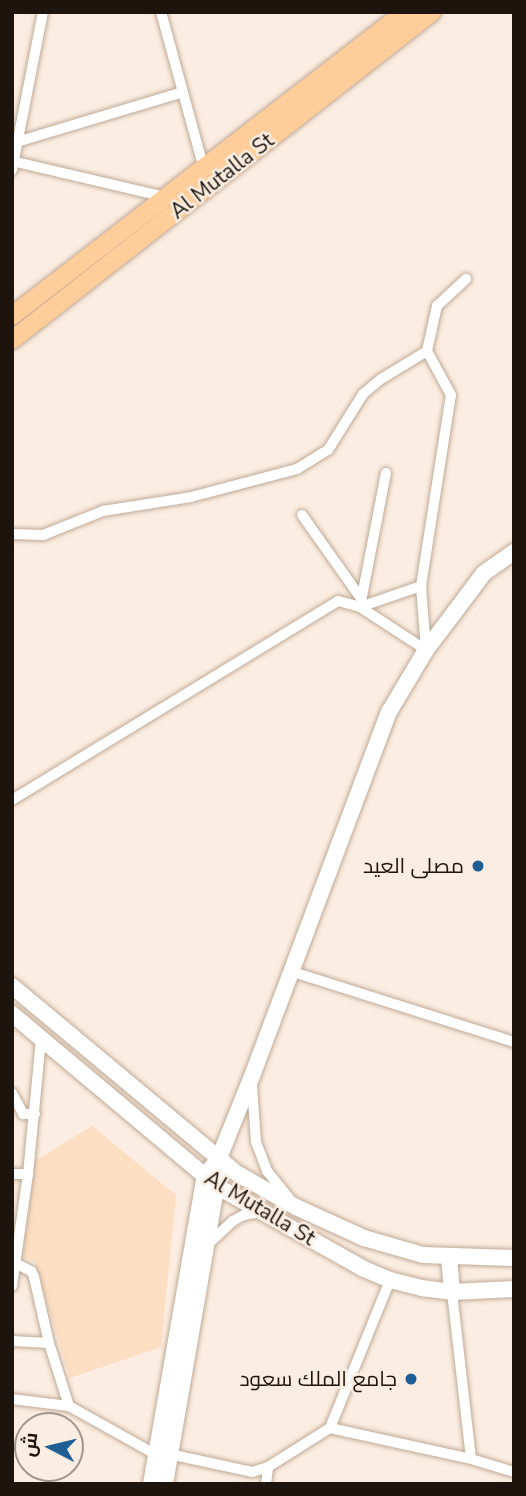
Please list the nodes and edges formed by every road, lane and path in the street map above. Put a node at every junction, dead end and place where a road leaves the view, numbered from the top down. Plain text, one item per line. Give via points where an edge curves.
1 (43, 12) edge
2 (161, 12) edge
3 (406, 12) edge
4 (432, 12) edge
5 (183, 93) junction
6 (20, 141) junction
7 (13, 164) edge
8 (204, 169) junction
9 (167, 197) junction
10 (466, 279) dead end
11 (12, 316) edge
12 (12, 340) edge
13 (427, 351) junction
14 (386, 473) dead end
15 (302, 515) dead end
16 (12, 534) edge
17 (514, 552) edge
18 (421, 586) junction
19 (360, 602) junction
20 (426, 650) junction
21 (12, 800) edge
22 (290, 971) junction
23 (12, 986) edge
24 (12, 1014) edge
25 (41, 1038) junction
26 (514, 1042) edge
27 (252, 1076) junction
28 (12, 1094) edge
29 (23, 1114) edge
30 (219, 1158) junction
31 (12, 1174) edge
32 (28, 1174) junction
33 (205, 1177) junction
34 (218, 1187) junction
35 (296, 1207) junction
36 (261, 1212) junction
37 (206, 1246) junction
38 (449, 1257) junction
39 (514, 1258) edge
40 (17, 1264) junction
41 (390, 1280) junction
42 (12, 1286) edge
43 (514, 1289) edge
44 (452, 1292) junction
45 (12, 1341) edge
46 (49, 1343) junction
47 (12, 1399) edge
48 (69, 1406) junction
49 (330, 1428) junction
50 (162, 1454) junction
51 (471, 1459) junction
52 (268, 1467) junction
53 (514, 1472) edge
54 (151, 1484) edge
55 (165, 1484) edge
56 (266, 1484) edge

1 - 6 street
2 - 5 street
3 - 8 main road, Al Mutalla St
4 - 12 main road, Al Mutalla St
5 - 6 street
5 - 8 street
6 - 7 street
7 - 9 street
8 - 9 main road, Al Mutalla St
9 - 11 main road, Al Mutalla St
10 - 13 street via 437,306
13 - 16 street via 363,394 328,450 297,469 191,497 103,511 43,535
13 - 18 street via 451,396
14 - 19 street
15 - 19 street
17 - 20 street via 484,573
18 - 19 street
18 - 20 street
19 - 20 street
19 - 21 street via 338,601
20 - 22 street via 389,712
22 - 26 street
22 - 27 street
23 - 30 street, Al Mutalla St
24 - 25 street, Al Mutalla St
25 - 29 street
25 - 33 street, Al Mutalla St
27 - 30 street
27 - 35 street via 256,1142 267,1171
28 - 29 street
29 - 32 street
30 - 33 street
30 - 34 street
30 - 35 street, Al Mutalla St
31 - 32 street
32 - 40 street
33 - 34 street, Al Mutalla St
33 - 50 street
34 - 36 street, Al Mutalla St
34 - 37 street
35 - 38 street, Al Mutalla St via 364,1238 423,1255
36 - 37 street via 244,1214
36 - 41 street, Al Mutalla St
37 - 50 street
38 - 39 street, Al Mutalla St
38 - 44 street
40 - 42 street
40 - 46 street via 34,1277
41 - 44 street, Al Mutalla St
41 - 49 street
43 - 44 street, Al Mutalla St
44 - 51 street
45 - 46 street
46 - 48 street
47 - 48 street
48 - 50 street
49 - 51 street
49 - 52 street
50 - 52 street via 252,1472
50 - 54 street
50 - 55 street
51 - 53 street
52 - 56 street

